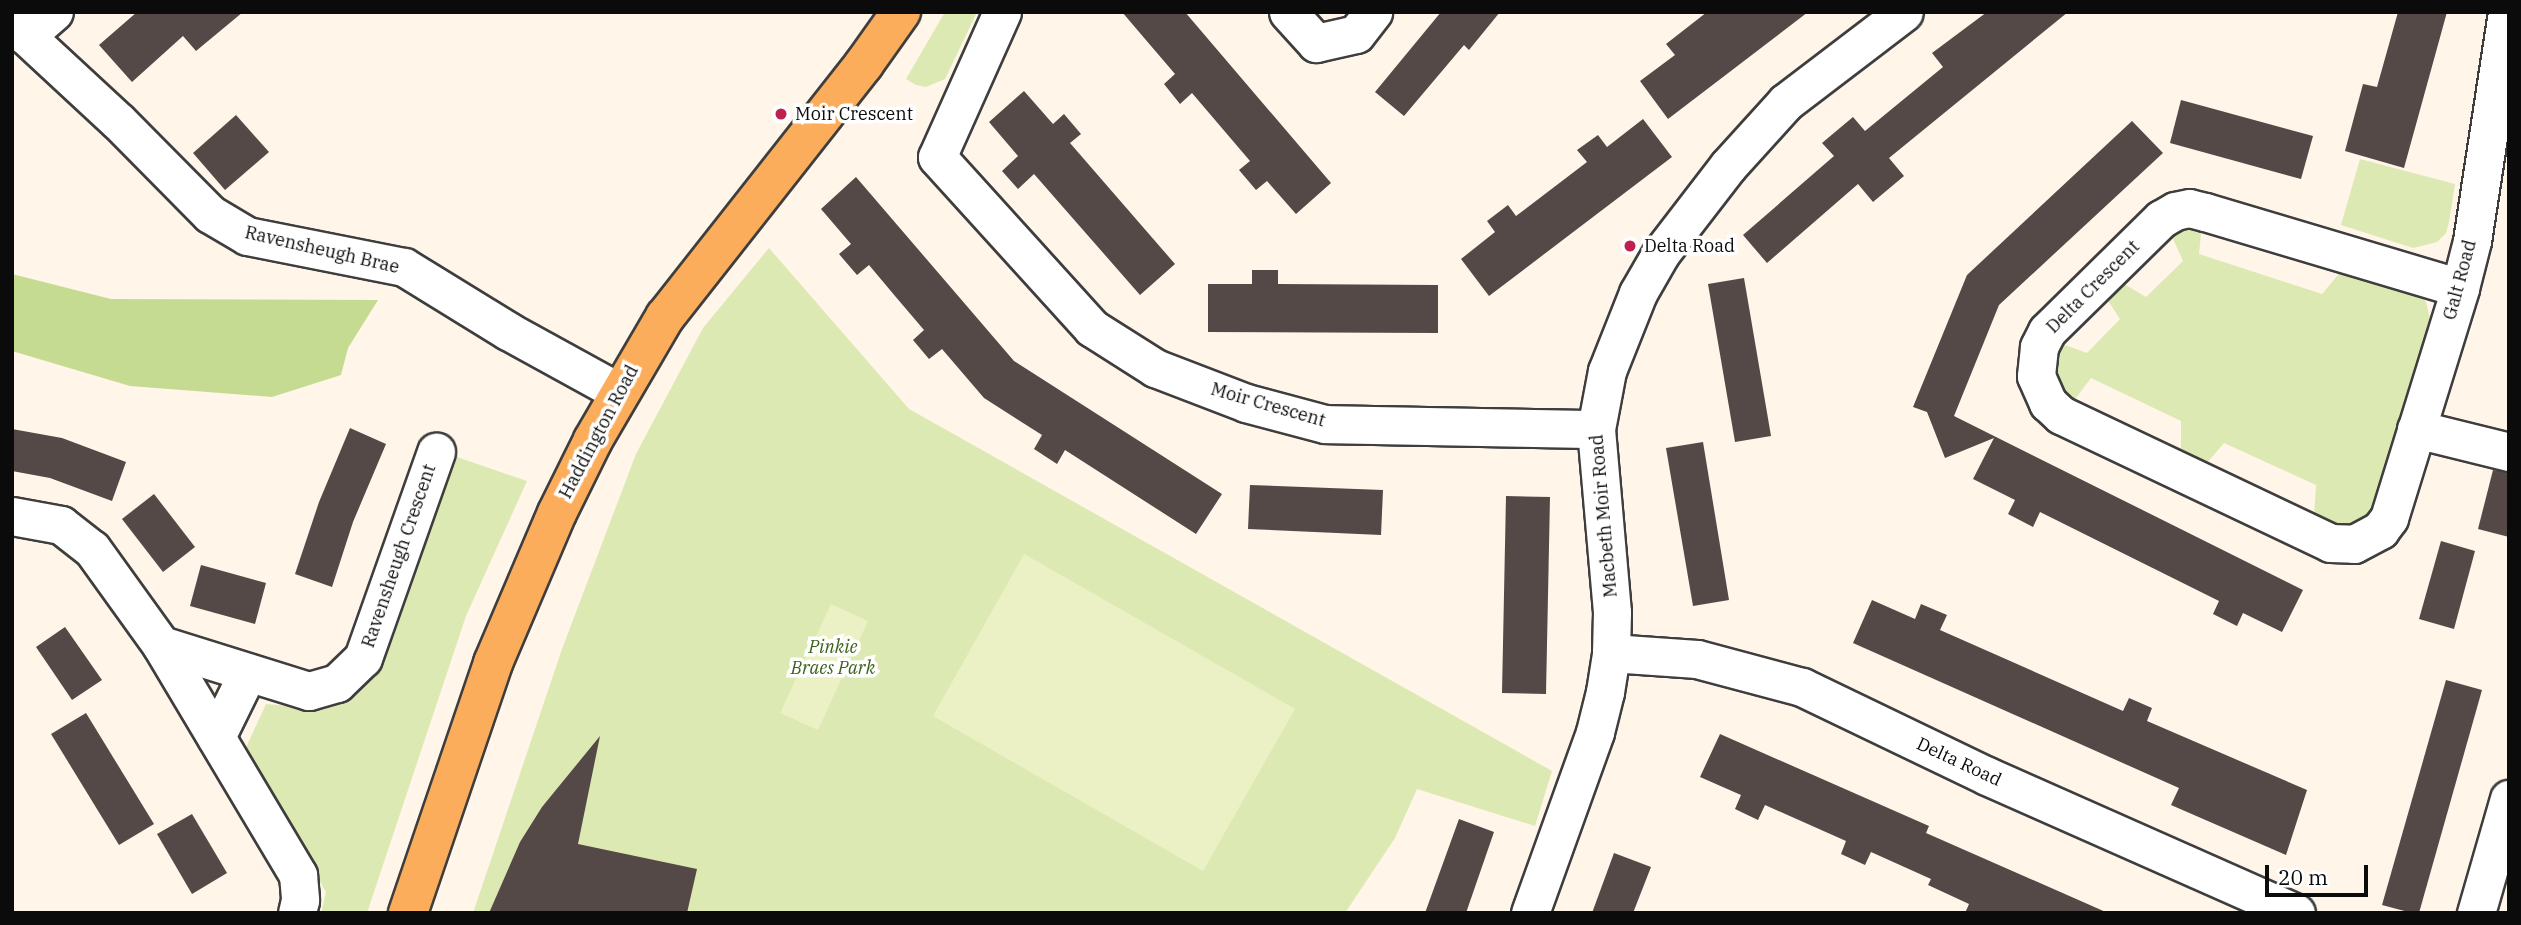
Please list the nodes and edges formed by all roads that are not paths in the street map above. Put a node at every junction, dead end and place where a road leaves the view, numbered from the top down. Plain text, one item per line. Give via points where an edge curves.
1 (54, 12) edge
2 (901, 12) edge
3 (1002, 12) edge
4 (1288, 12) edge
5 (1373, 12) edge
6 (1904, 12) edge
7 (2507, 12) edge
8 (19, 29) edge
9 (2500, 131) edge
10 (2460, 288) junction
11 (619, 392) junction
12 (1596, 429) junction
13 (2416, 429) junction
14 (436, 452) dead end
15 (2509, 452) edge
16 (12, 516) edge
17 (161, 645) junction
18 (1611, 653) junction
19 (248, 672) junction
20 (216, 737) junction
21 (2509, 799) edge
22 (297, 913) edge
23 (408, 913) edge
24 (1530, 913) edge
25 (2296, 913) edge
26 (2476, 913) edge

1 - 8 street, Ravensheugh Brae
2 - 11 main road, Haddington Road via 665,317
3 - 12 street, Moir Crescent via 937,157 1092,328 1155,368 1246,403 1325,424
4 - 5 street via 1316,43 1356,34
6 - 12 street, Macbeth Moir Road via 1786,102 1728,166 1661,253 1638,293 1607,371
7 - 9 street, Galt Road
8 - 11 street, Ravensheugh Brae via 210,214 247,236 404,268
9 - 10 street, Galt Road
10 - 13 street, Galt Road
10 - 13 street, Delta Crescent via 2189,208 2161,219 2047,331 2039,347 2036,376 2048,404 2061,415 2329,543 2354,544 2380,530 2389,518
11 - 23 main road, Haddington Road via 556,513 493,663
12 - 18 street, Macbeth Moir Road via 1612,612
13 - 15 street
14 - 19 street, Ravensheugh Crescent via 363,659 337,683 309,691
16 - 17 street via 61,525 92,550
17 - 19 street, Ravensheugh Crescent
17 - 20 street
18 - 24 street, Macbeth Moir Road via 1595,732
18 - 25 street, Delta Road via 1697,659 1802,687 1987,776
19 - 20 street
20 - 22 street via 298,875
21 - 26 street

